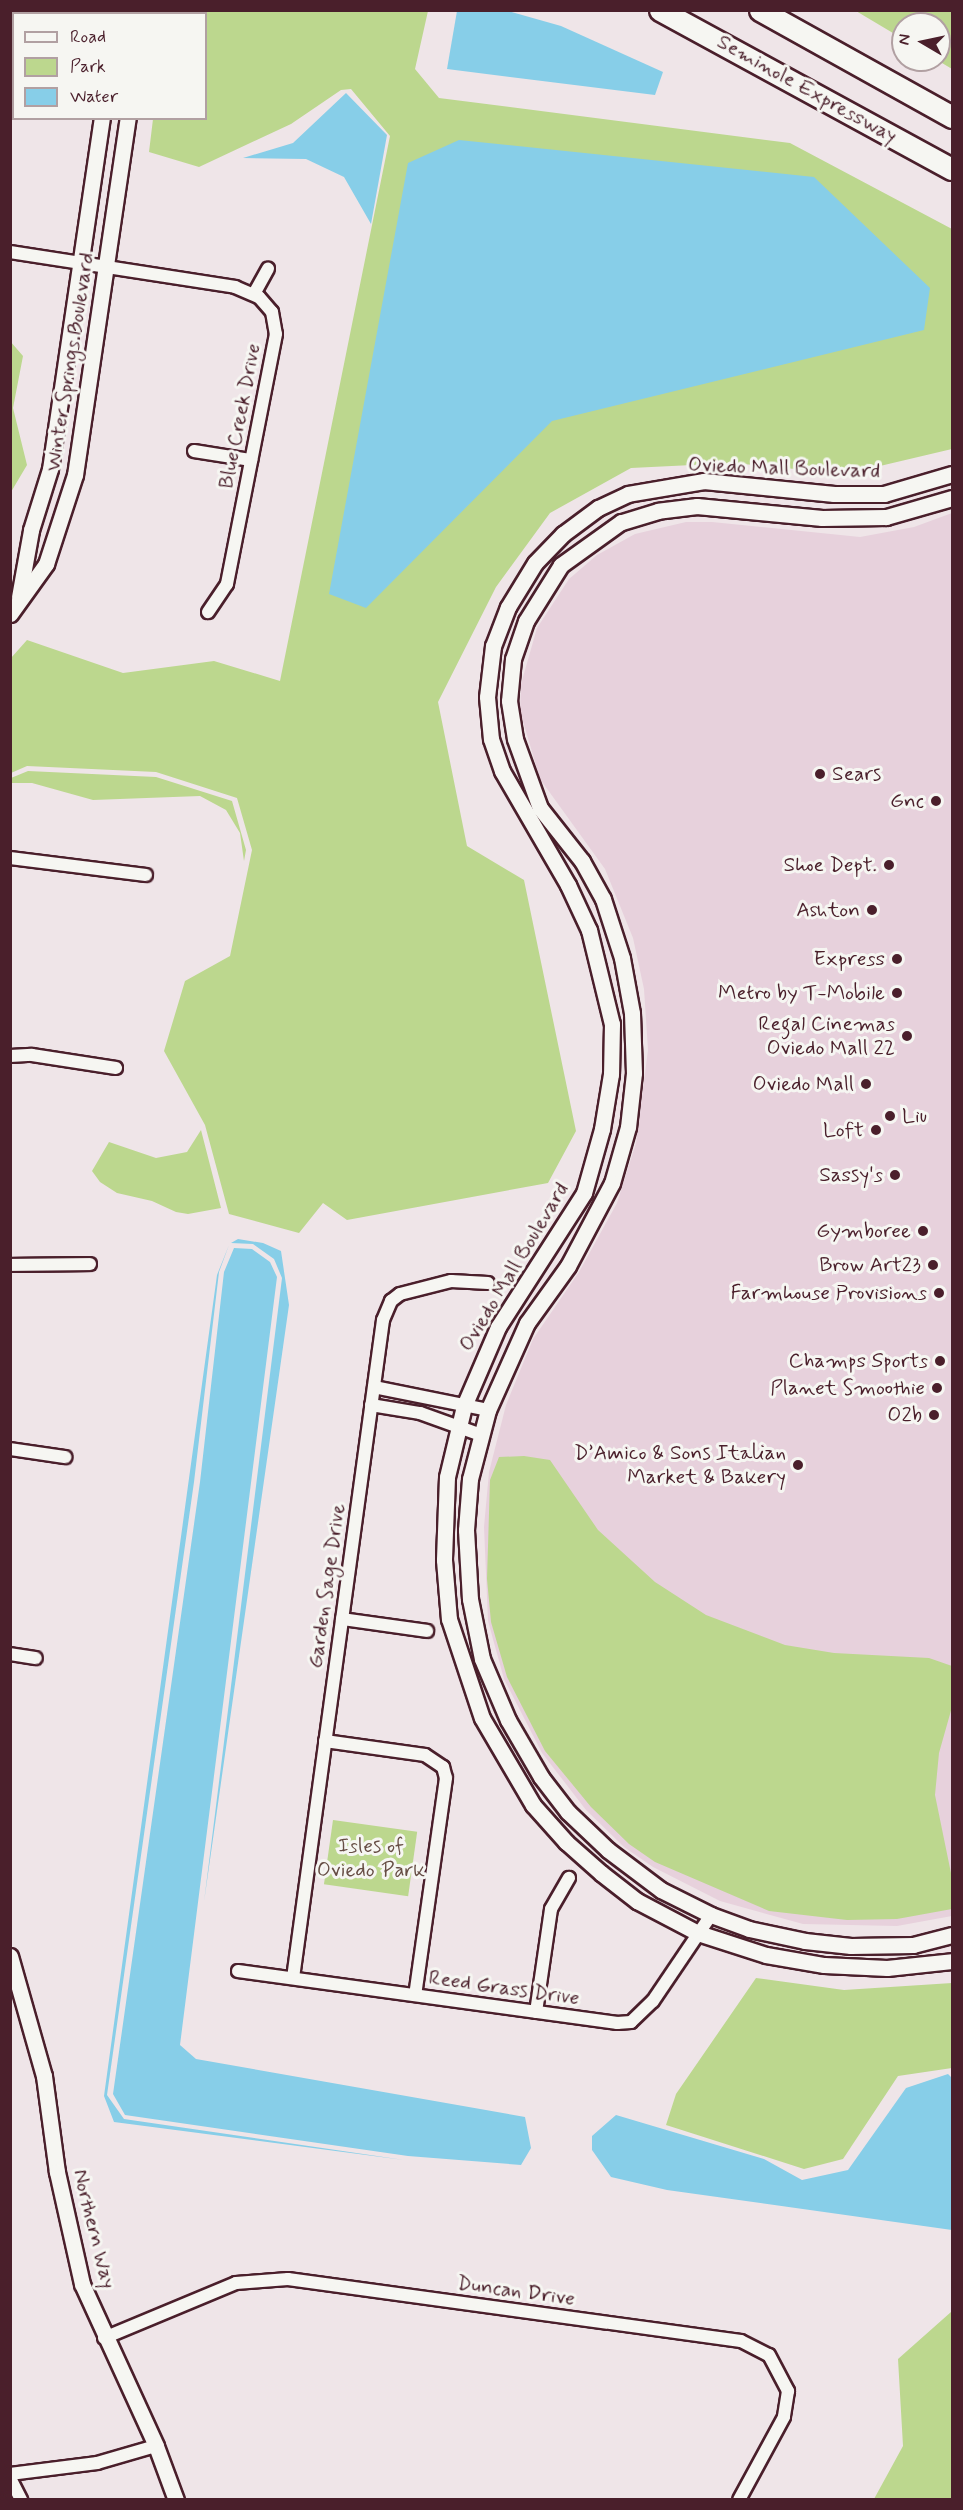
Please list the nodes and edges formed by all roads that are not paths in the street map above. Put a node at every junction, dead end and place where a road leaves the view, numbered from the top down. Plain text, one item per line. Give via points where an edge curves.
1 (660, 10) edge
2 (760, 10) edge
3 (952, 117) edge
4 (102, 120) edge
5 (128, 120) edge
6 (952, 169) edge
7 (10, 252) edge
8 (81, 263) junction
9 (106, 267) junction
10 (268, 269) dead end
11 (254, 294) junction
12 (194, 450) dead end
13 (52, 455) junction
14 (78, 458) junction
15 (251, 460) junction
16 (952, 474) edge
17 (952, 498) edge
18 (18, 600) junction
19 (208, 612) dead end
20 (10, 614) edge
21 (10, 858) edge
22 (146, 875) dead end
23 (10, 1056) edge
24 (116, 1068) dead end
25 (90, 1264) dead end
26 (10, 1265) edge
27 (488, 1283) dead end
28 (374, 1387) junction
29 (425, 1396) junction
30 (371, 1405) junction
31 (464, 1406) junction
32 (488, 1410) junction
33 (420, 1413) junction
34 (458, 1427) junction
35 (481, 1435) junction
36 (10, 1449) edge
37 (65, 1457) dead end
38 (342, 1619) junction
39 (427, 1631) dead end
40 (10, 1654) edge
41 (36, 1658) dead end
42 (325, 1741) junction
43 (569, 1878) dead end
44 (711, 1915) junction
45 (698, 1934) junction
46 (952, 1935) edge
47 (10, 1956) edge
48 (952, 1961) edge
49 (238, 1971) dead end
50 (293, 1978) junction
51 (415, 1995) junction
52 (536, 2012) junction
53 (104, 2338) junction
54 (156, 2446) junction
55 (10, 2476) edge
56 (21, 2499) edge
57 (176, 2499) edge
58 (739, 2499) edge

1 - 6 highway, Seminole Expressway
2 - 3 highway
4 - 8 street, Winter Springs Boulevard
5 - 9 street, Winter Springs Boulevard
7 - 8 street
8 - 9 street
8 - 13 street, Winter Springs Boulevard
9 - 11 street via 235,287
9 - 14 street, Winter Springs Boulevard
10 - 11 street
11 - 15 street, Blue Creek Drive via 272,312 276,334
12 - 15 street
13 - 14 street
13 - 18 street, Winter Springs Boulevard via 31,530
14 - 18 street, Winter Springs Boulevard via 46,564
15 - 19 street, Blue Creek Drive via 227,584
16 - 31 street, Oviedo Mall Boulevard via 884,494 806,492 704,481 628,494 598,508 563,534 535,563 508,607 493,646 487,697 491,740 502,771 568,885 589,930 612,1024 611,1074 602,1129 584,1193 498,1327
17 - 32 street, Oviedo Mall Boulevard via 886,517 822,518 697,506 658,511 621,522 561,565 526,621 513,659 510,701 514,740 540,808 582,861 603,899 622,958 630,1002 634,1073 628,1128 612,1183 568,1266 527,1323
18 - 20 street, Winter Springs Boulevard
21 - 22 street
23 - 24 street
25 - 26 street
27 - 28 street, Garden Sage Drive via 451,1281 400,1294 383,1320
28 - 29 street
28 - 30 street, Garden Sage Drive
29 - 31 street
29 - 33 street
30 - 33 street
30 - 38 street, Garden Sage Drive
31 - 32 street
31 - 34 street, Oviedo Mall Boulevard
32 - 35 street, Oviedo Mall Boulevard
33 - 34 street
34 - 35 street
34 - 45 street, Oviedo Mall Boulevard via 447,1477 444,1560 449,1619 482,1718 533,1804 566,1842 637,1901
35 - 44 street, Oviedo Mall Boulevard via 470,1479 466,1530 470,1599 482,1659 508,1720 541,1777 568,1812 608,1850 661,1890
36 - 37 street
38 - 39 street
38 - 42 street, Garden Sage Drive
40 - 41 street
42 - 50 street, Garden Sage Drive
42 - 51 street via 425,1755 443,1767 446,1778
43 - 52 street via 551,1909
44 - 45 street, Reed Grass Drive
44 - 46 street, Oviedo Mall Boulevard via 760,1932 851,1946 913,1945
45 - 48 street, Oviedo Mall Boulevard via 766,1955 825,1965 887,1968
45 - 52 street, Reed Grass Drive via 653,2001 631,2022
47 - 53 street, Northern Way via 44,2076 67,2224 82,2284
49 - 50 street, Reed Grass Drive
50 - 51 street, Reed Grass Drive
51 - 52 street, Reed Grass Drive
53 - 54 street, Northern Way
53 - 58 street, Duncan Drive via 236,2283 288,2279 741,2341 768,2355 788,2391 784,2417
54 - 55 street via 97,2463
54 - 57 street, Northern Way
55 - 56 street

